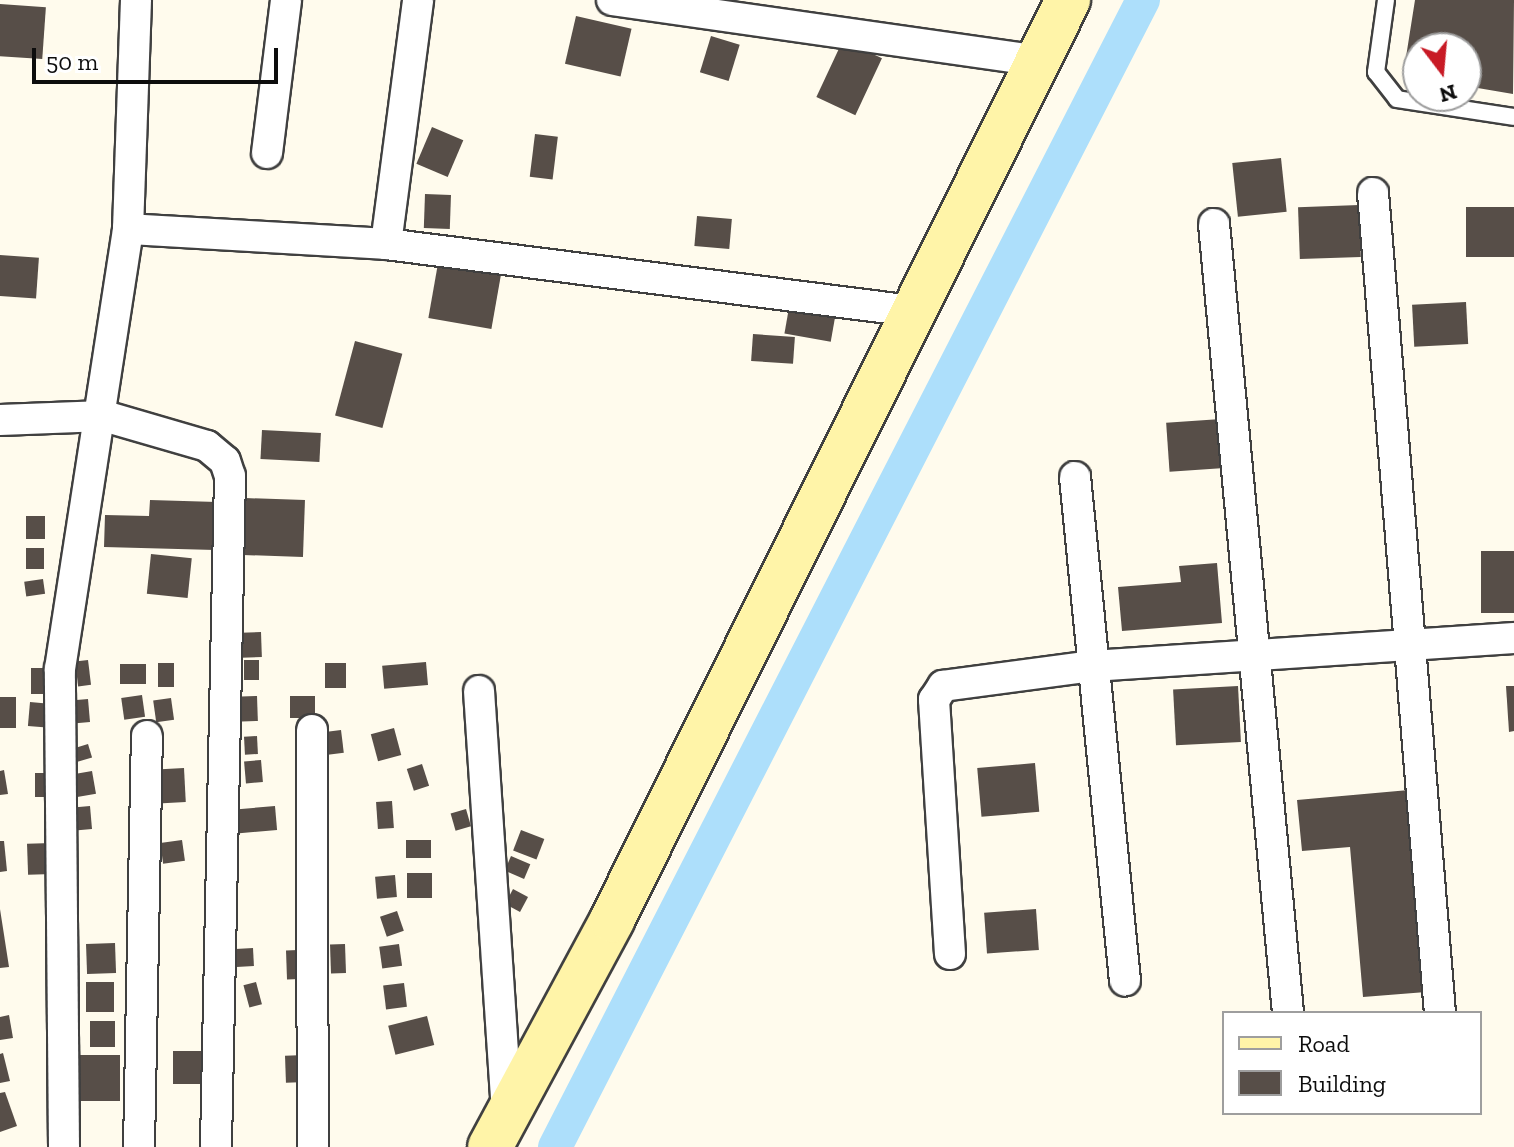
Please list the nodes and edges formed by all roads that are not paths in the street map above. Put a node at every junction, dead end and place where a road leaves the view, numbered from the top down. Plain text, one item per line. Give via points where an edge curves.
1 (136, 0) edge
2 (286, 0) edge
3 (418, 0) edge
4 (612, 0) edge
5 (1068, 0) edge
6 (1386, 0) edge
7 (1035, 60) junction
8 (1514, 117) edge
9 (267, 153) dead end
10 (1373, 193) dead end
11 (1214, 224) dead end
12 (128, 229) junction
13 (386, 244) junction
14 (912, 311) junction
15 (104, 416) junction
16 (0, 420) edge
17 (1075, 477) dead end
18 (1514, 638) edge
19 (1408, 645) junction
20 (1254, 654) junction
21 (1092, 666) junction
22 (479, 691) dead end
23 (312, 730) dead end
24 (147, 736) dead end
25 (950, 954) dead end
26 (1125, 981) dead end
27 (1288, 1011) edge
28 (1440, 1011) edge
29 (498, 1134) edge
30 (64, 1147) edge
31 (139, 1147) edge
32 (216, 1147) edge
33 (313, 1147) edge

1 - 12 street
2 - 9 street
3 - 13 street
4 - 7 street
5 - 7 main road
6 - 8 lane via 1376,72 1397,99
7 - 14 main road via 976,195
10 - 19 street
11 - 20 street
12 - 13 street
12 - 15 street
13 - 14 street
14 - 29 main road
15 - 16 street
15 - 30 street via 60,669
15 - 32 street via 207,446 225,461 230,476
17 - 21 street
18 - 19 street
19 - 20 street
19 - 28 street
20 - 21 street
20 - 27 street
21 - 25 street via 974,678 943,686 936,695
21 - 26 street
22 - 29 street
23 - 33 street
24 - 31 street

